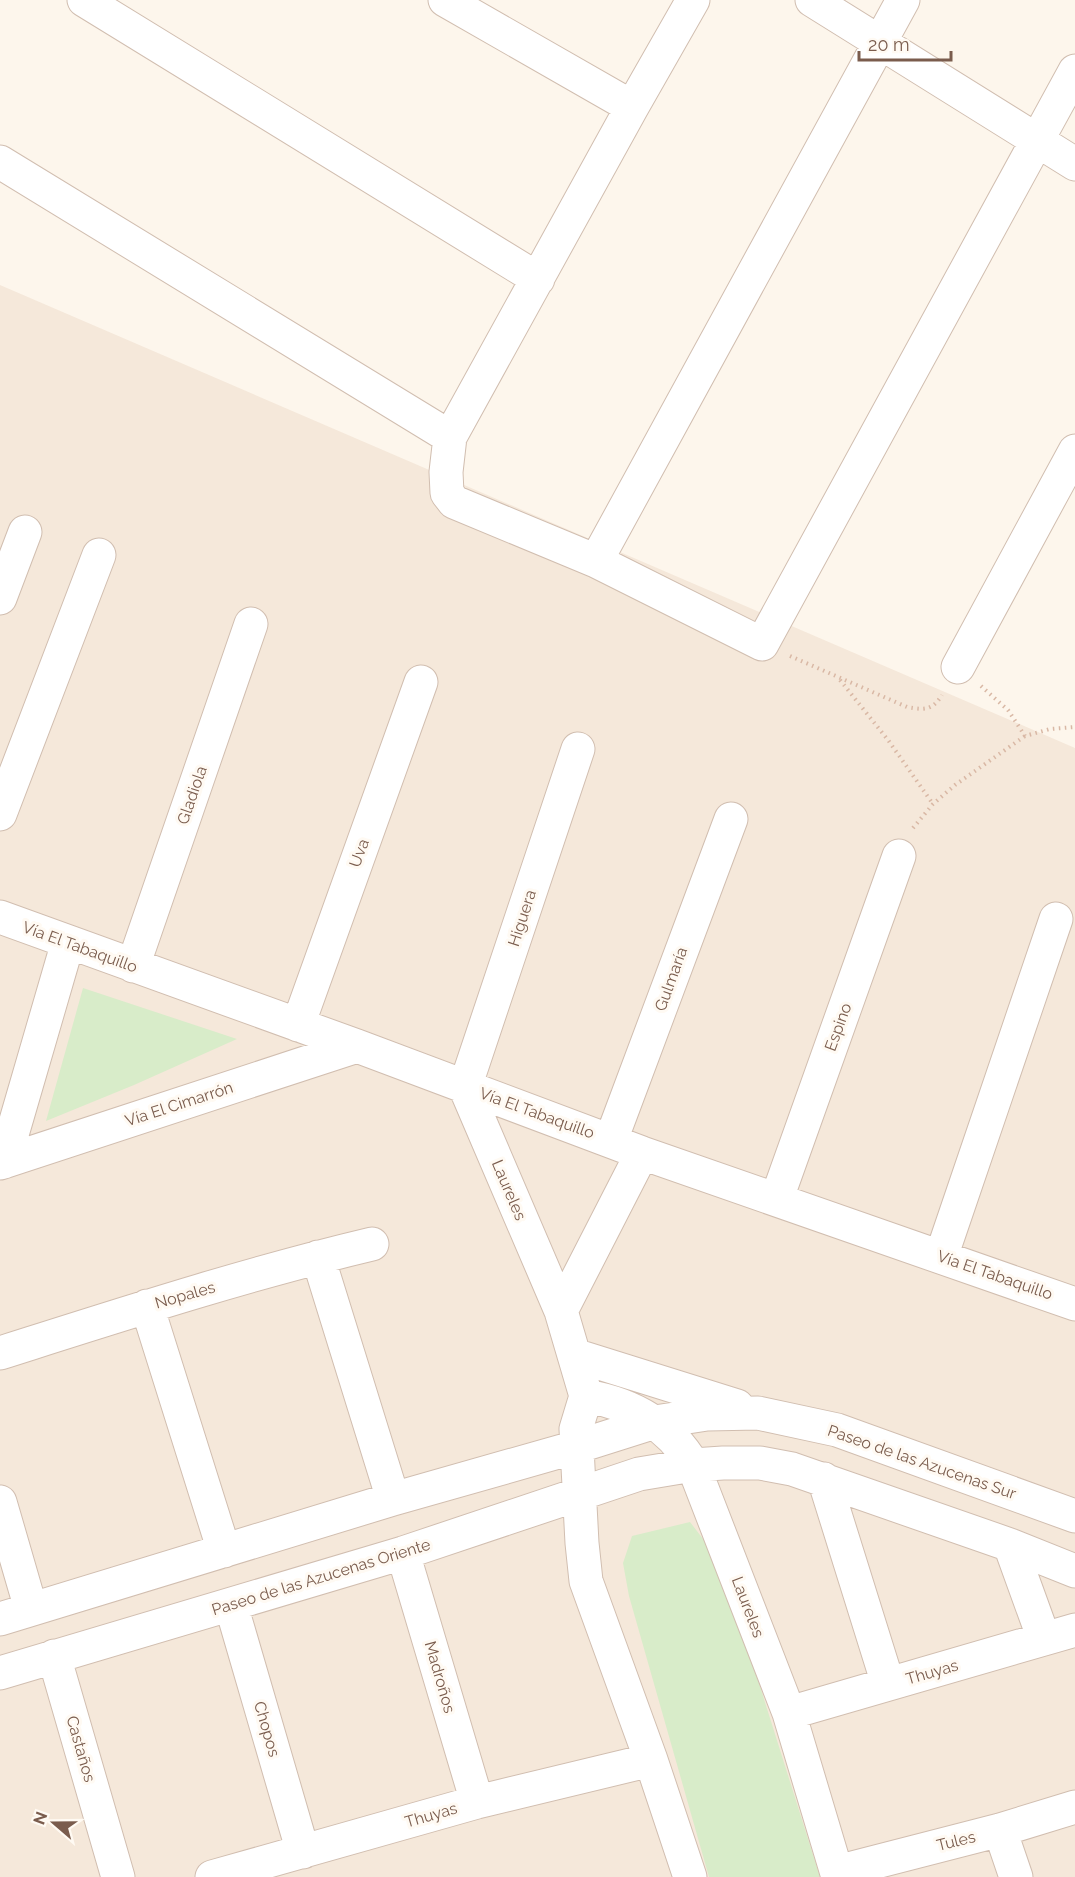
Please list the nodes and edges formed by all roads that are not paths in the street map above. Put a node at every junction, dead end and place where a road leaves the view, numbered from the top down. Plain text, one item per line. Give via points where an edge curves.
1 (84, 0) edge
2 (445, 0) edge
3 (693, 0) edge
4 (812, 0) edge
5 (903, 0) edge
6 (879, 43) junction
7 (1075, 71) edge
8 (632, 107) junction
9 (1037, 142) junction
10 (0, 162) edge
11 (1075, 165) edge
12 (538, 279) junction
13 (450, 437) junction
14 (1075, 452) edge
15 (25, 532) dead end
16 (99, 555) dead end
17 (596, 561) junction
18 (0, 598) edge
19 (251, 624) dead end
20 (958, 667) road end
21 (421, 681) dead end
22 (578, 749) dead end
23 (0, 814) edge
24 (731, 819) dead end
25 (899, 856) road end
26 (0, 917) edge
27 (1056, 919) dead end
28 (68, 942) junction
29 (133, 966) junction
30 (298, 1025) junction
31 (357, 1046) junction
32 (465, 1087) junction
33 (611, 1140) junction
34 (642, 1153) junction
35 (2, 1162) edge
36 (777, 1198) junction
37 (372, 1244) dead end
38 (318, 1257) junction
39 (941, 1257) junction
40 (1075, 1304) edge
41 (147, 1306) junction
42 (561, 1311) junction
43 (0, 1353) edge
44 (574, 1355) junction
45 (586, 1396) junction
46 (758, 1413) junction
47 (640, 1426) junction
48 (576, 1447) junction
49 (693, 1465) junction
50 (824, 1479) junction
51 (579, 1493) junction
52 (393, 1499) junction
53 (0, 1502) edge
54 (1075, 1516) edge
55 (1011, 1545) junction
56 (224, 1551) junction
57 (403, 1553) junction
58 (1075, 1571) edge
59 (231, 1605) junction
60 (32, 1609) junction
61 (0, 1619) edge
62 (1060, 1634) edge
63 (54, 1656) junction
64 (0, 1673) edge
65 (888, 1684) junction
66 (789, 1713) junction
67 (651, 1760) junction
68 (477, 1802) junction
69 (1075, 1807) edge
70 (1000, 1830) junction
71 (303, 1852) junction
72 (838, 1874) edge
73 (118, 1877) edge
74 (212, 1877) edge
75 (690, 1877) edge
76 (1016, 1877) edge

1 - 12 street
2 - 8 street
3 - 8 street
4 - 6 street
5 - 6 street
6 - 9 street
6 - 17 street
7 - 9 street
8 - 12 street
9 - 11 street
9 - 17 street via 762,644
10 - 13 street
12 - 13 street
13 - 17 street via 447,493 454,502
14 - 20 street
15 - 18 street
16 - 23 street
19 - 29 street, Gladiola
21 - 30 street, Uva
22 - 32 street, Higuera
24 - 33 street, Gulmaría
25 - 36 street, Espino
26 - 28 street, Vía El Tabaquillo
27 - 39 street
28 - 29 street, Vía El Tabaquillo
28 - 35 street
29 - 30 street, Vía El Tabaquillo
30 - 31 street, Vía El Tabaquillo
31 - 32 street, Vía El Tabaquillo
31 - 35 street, Vía El Cimarrón
32 - 33 street, Vía El Tabaquillo
32 - 42 street, Laureles
33 - 34 street, Vía El Tabaquillo
34 - 36 street, Vía El Tabaquillo
34 - 42 street
36 - 39 street, Vía El Tabaquillo
37 - 38 street, Nopales
38 - 41 street, Nopales
38 - 52 street
39 - 40 street, Vía El Tabaquillo
41 - 43 street, Nopales
41 - 56 street
42 - 44 street, Laureles
44 - 45 street, Laureles
44 - 46 street
45 - 47 street, Laureles via 636,1410
45 - 48 street via 576,1429
46 - 47 street, Paseo de las Azucenas Sur via 707,1414
46 - 54 street, Paseo de las Azucenas Sur via 837,1430
47 - 48 street
47 - 49 street, Laureles via 686,1453
48 - 51 street
48 - 52 street
49 - 50 street via 760,1463
49 - 51 street, Paseo de las Azucenas Oriente via 639,1474
49 - 66 street, Laureles
50 - 55 street
50 - 65 street
51 - 57 street, Paseo de las Azucenas Oriente
51 - 67 street via 586,1581
52 - 56 street
53 - 60 street
55 - 58 street
55 - 62 street
56 - 60 street
57 - 59 street, Paseo de las Azucenas Oriente
57 - 68 street, Madroños
59 - 63 street, Paseo de las Azucenas Oriente
59 - 71 street, Chopos
60 - 61 street
62 - 65 street, Thuyas
63 - 64 street, Paseo de las Azucenas Oriente
63 - 73 street, Castaños
65 - 66 street, Thuyas
66 - 72 street, Laureles
67 - 68 street, Thuyas
67 - 75 street
68 - 71 street, Thuyas
69 - 70 street, Tules
70 - 72 street, Tules
70 - 76 street
71 - 74 street, Thuyas

